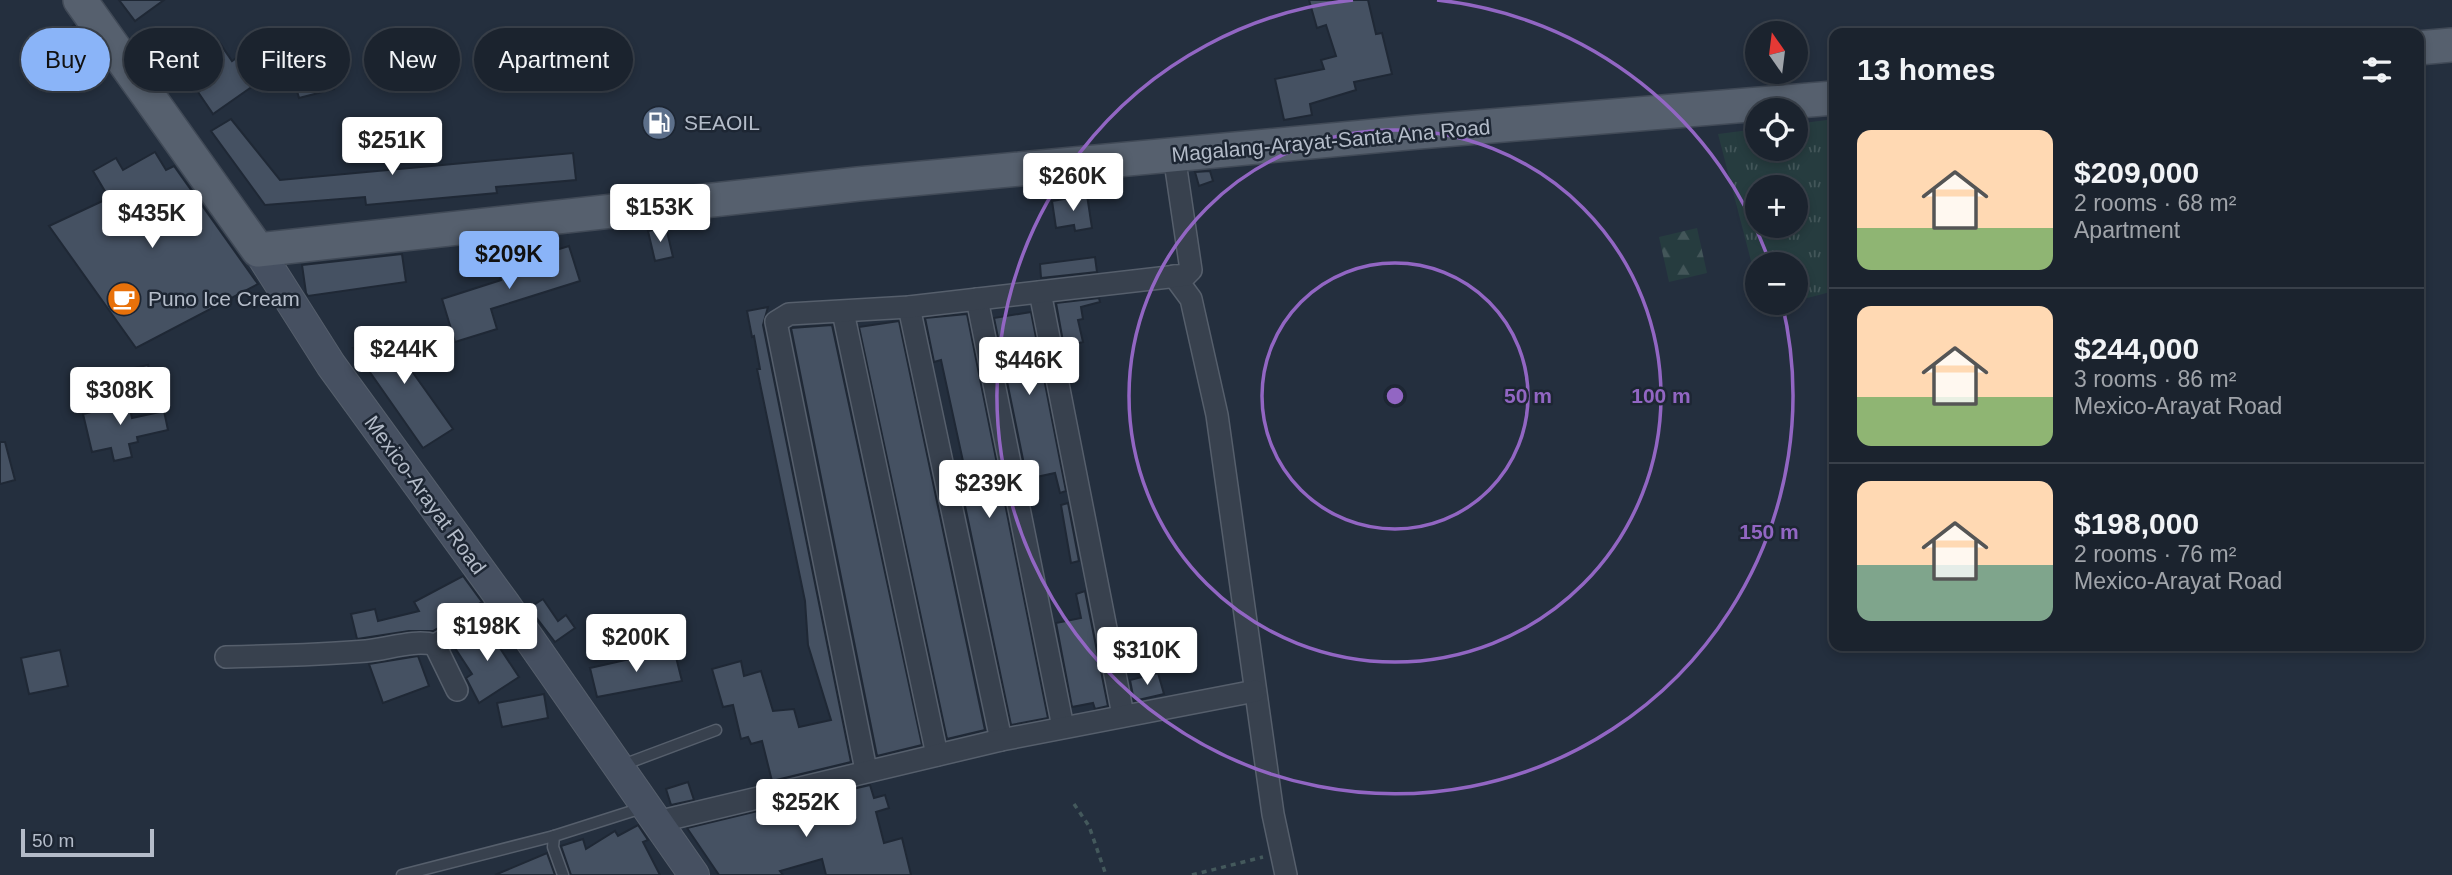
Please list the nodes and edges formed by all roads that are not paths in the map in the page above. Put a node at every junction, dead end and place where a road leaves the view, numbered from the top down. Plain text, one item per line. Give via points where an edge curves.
1 (80, 0) edge
2 (2452, 45) edge
3 (2424, 47) edge
4 (1829, 98) edge
5 (1174, 155) junction
6 (258, 250) junction
7 (1174, 276) junction
8 (1040, 292) junction
9 (977, 299) junction
10 (909, 307) junction
11 (843, 312) junction
12 (505, 604) junction
13 (435, 645) junction
14 (226, 657) dead end
15 (457, 690) dead end
16 (1255, 691) junction
17 (1123, 715) junction
18 (1063, 727) junction
19 (716, 730) dead end
20 (1000, 740) junction
21 (937, 755) junction
22 (618, 768) junction
23 (866, 770) junction
24 (652, 815) junction
25 (554, 835) junction
26 (402, 875) edge
27 (563, 875) edge
28 (694, 875) edge
29 (1286, 875) edge

1 - 6 main road
2 - 3 main road
4 - 5 main road, Magalang-Arayat-Santa Ana Road
5 - 6 main road, Magalang-Arayat-Santa Ana Road via 858,184
5 - 7 street via 1191,270
6 - 12 main road, Mexico-Arayat Road via 331,365
7 - 8 street
7 - 16 street via 1191,299 1217,415
8 - 9 street
8 - 17 street
9 - 10 street
9 - 18 street
10 - 11 street
10 - 20 street
11 - 21 street
11 - 23 street via 789,314 776,321
12 - 13 street
12 - 22 main road, Mexico-Arayat Road
13 - 14 street via 424,642 323,655
13 - 15 street
16 - 17 street
16 - 29 street
17 - 18 street
18 - 20 street
19 - 22 lane
20 - 21 street
21 - 23 street
22 - 24 main road, Mexico-Arayat Road
23 - 24 street
24 - 25 lane
24 - 28 main road, Mexico-Arayat Road
25 - 26 lane
25 - 27 lane via 553,847

